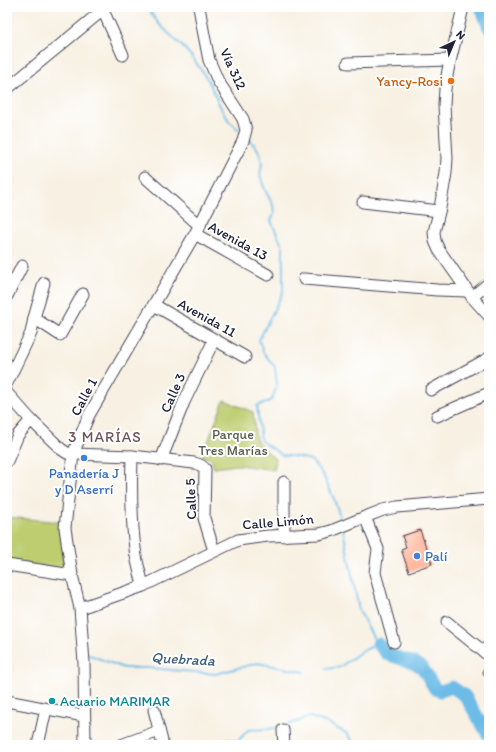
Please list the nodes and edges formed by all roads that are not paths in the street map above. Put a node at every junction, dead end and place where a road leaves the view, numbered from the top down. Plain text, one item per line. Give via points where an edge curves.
1 (199, 7) edge
2 (462, 7) edge
3 (102, 8) edge
4 (123, 55) dead end
5 (450, 60) junction
6 (348, 63) dead end
7 (7, 89) edge
8 (243, 141) joint
9 (145, 177) dead end
10 (363, 202) dead end
11 (439, 211) junction
12 (197, 230) junction
13 (22, 266) dead end
14 (268, 275) dead end
15 (304, 279) dead end
16 (489, 282) edge
17 (44, 283) dead end
18 (83, 294) dead end
19 (469, 294) junction
20 (7, 296) edge
21 (154, 305) junction
22 (489, 316) edge
23 (34, 318) junction
24 (214, 340) junction
25 (245, 357) dead end
26 (489, 358) edge
27 (7, 383) edge
28 (431, 390) dead end
29 (7, 393) edge
30 (489, 393) edge
31 (437, 416) dead end
32 (31, 420) junction
33 (74, 454) junction
34 (132, 456) junction
35 (161, 460) junction
36 (7, 462) edge
37 (284, 482) dead end
38 (489, 499) edge
39 (365, 517) junction
40 (284, 536) junction
41 (214, 551) junction
42 (7, 565) edge
43 (72, 575) junction
44 (143, 586) junction
45 (80, 608) junction
46 (447, 622) dead end
47 (394, 642) dead end
48 (489, 656) edge
49 (7, 701) edge
50 (46, 709) junction
51 (154, 710) dead end
52 (84, 716) junction
53 (283, 730) dead end
54 (159, 731) junction
55 (38, 745) edge
56 (85, 745) edge
57 (121, 745) edge
58 (163, 745) edge
59 (284, 745) edge

1 - 8 street, Vía 312 via 210,60 218,81 243,120 246,130
2 - 5 street
3 - 4 street
3 - 7 street
5 - 6 street
5 - 11 street via 444,105 446,173
8 - 12 street, Calle 1
9 - 12 street, Avenida 13
10 - 11 street
11 - 19 street via 434,232 435,241
12 - 14 street, Avenida 13
12 - 21 street, Calle 1
13 - 20 street
15 - 19 street
16 - 19 street
17 - 23 street
18 - 23 street via 60,335
19 - 22 street
21 - 24 street, Avenida 11
21 - 33 street, Calle 1 via 89,415
23 - 27 street via 31,333
24 - 25 street, Avenida 11
24 - 35 street, Calle 3 via 184,402
26 - 28 street
29 - 32 street
30 - 31 street
32 - 33 street via 61,449
32 - 36 street via 18,435
33 - 34 street
33 - 43 street, Calle 1 via 65,528
34 - 35 street
34 - 44 street via 131,488 136,557
35 - 41 street, Calle 5 via 200,464 205,469 204,518
37 - 40 street
38 - 39 street, Calle Limón via 397,507
39 - 40 street, Calle Limón via 332,531
39 - 47 street via 378,549 375,573
40 - 41 street, Calle Limón via 238,540
41 - 44 street, Calle Limón
42 - 43 street
43 - 45 street, Calle 1
44 - 45 street, Calle Limón
45 - 52 street, Calle 1
46 - 48 street
49 - 50 street
50 - 52 street
50 - 55 street
51 - 54 street
52 - 56 street, Calle 1
53 - 59 street
54 - 57 street
54 - 58 street

